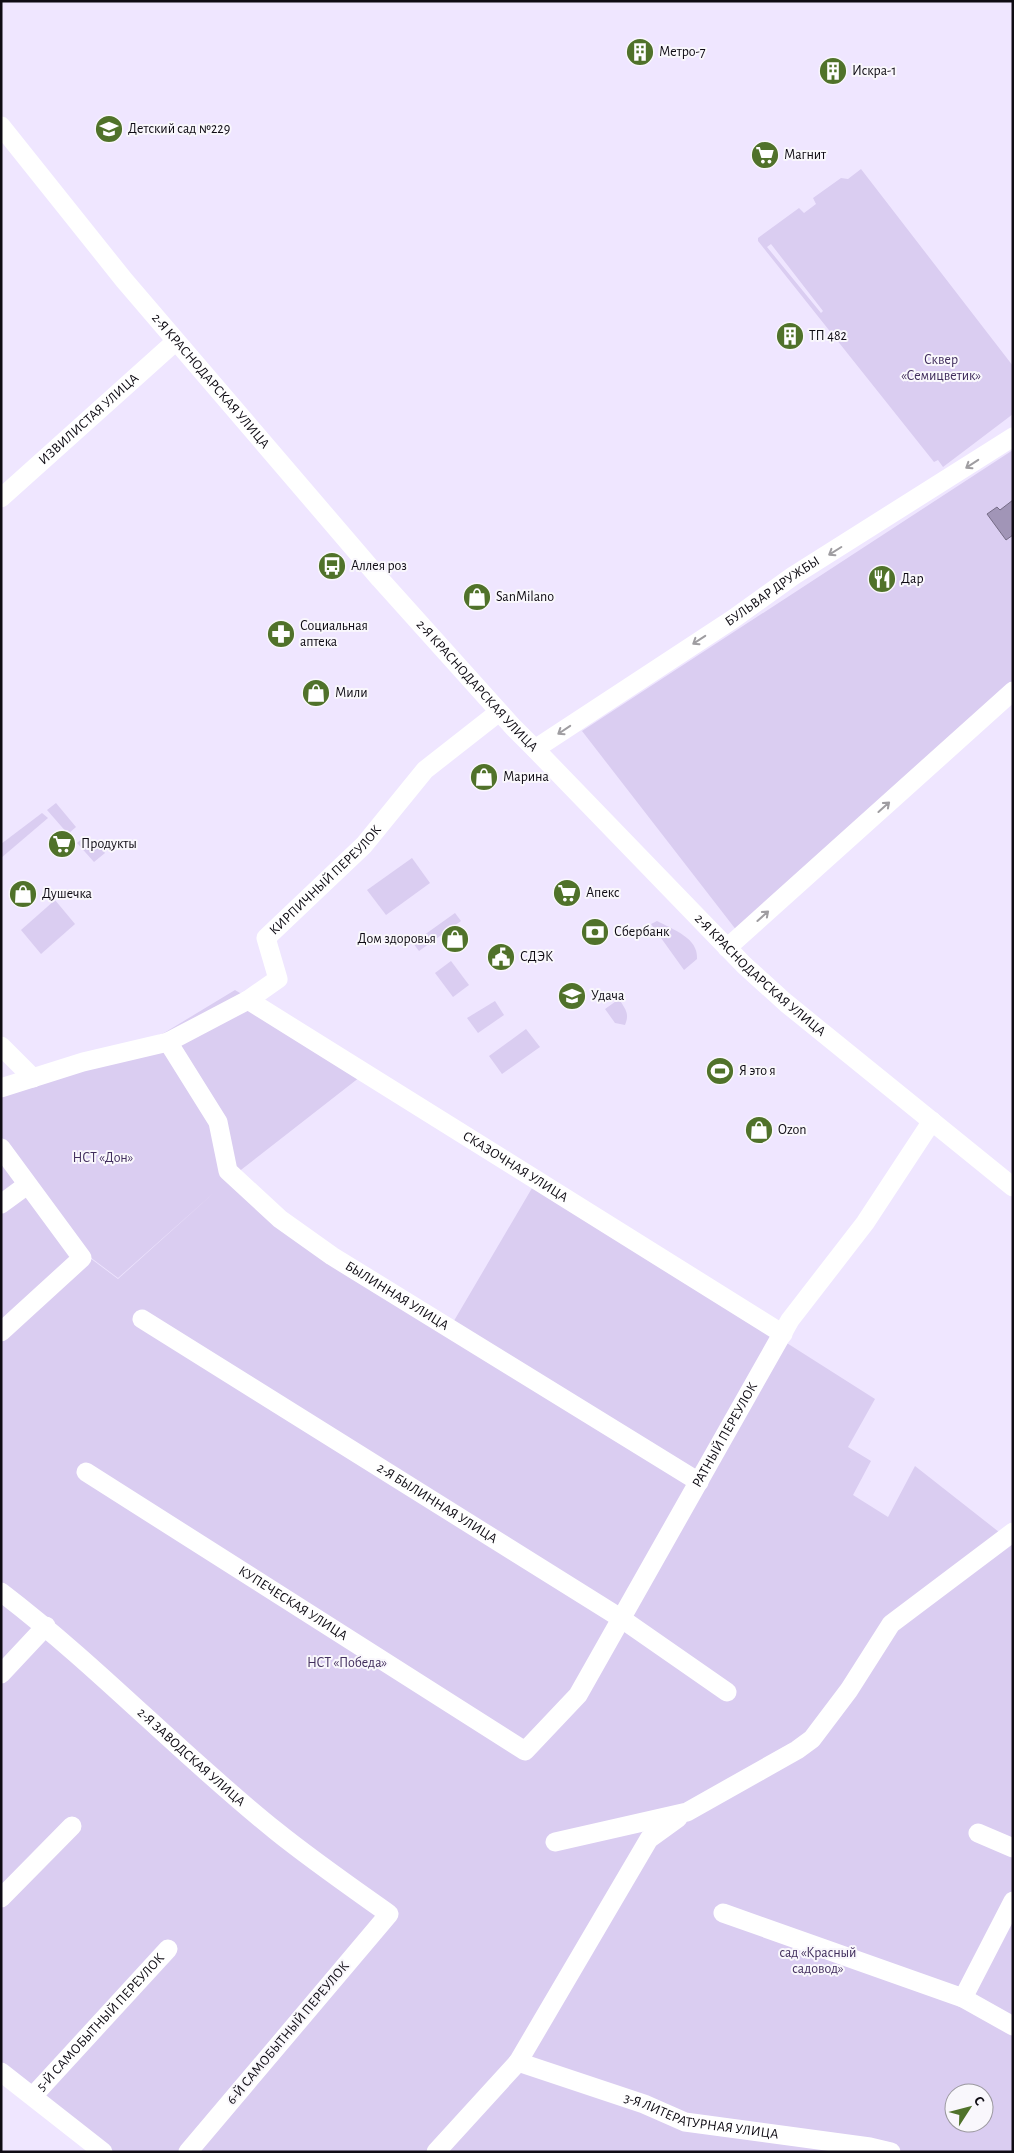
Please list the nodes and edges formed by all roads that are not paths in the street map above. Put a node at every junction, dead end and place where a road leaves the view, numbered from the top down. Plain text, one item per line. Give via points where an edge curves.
1 (1, 126) edge
2 (176, 341) junction
3 (1013, 437) edge
4 (1, 498) edge
5 (1013, 691) edge
6 (498, 712) junction
7 (540, 746) junction
8 (730, 946) junction
9 (248, 1000) junction
10 (168, 1042) junction
11 (1, 1046) edge
12 (32, 1078) junction
13 (1, 1088) edge
14 (932, 1121) junction
15 (1, 1148) edge
16 (28, 1185) junction
17 (1013, 1187) edge
18 (1, 1204) edge
19 (142, 1319) dead end
20 (1, 1332) edge
21 (783, 1334) junction
22 (86, 1472) dead end
23 (699, 1482) junction
24 (1013, 1532) edge
25 (1, 1592) edge
26 (622, 1619) junction
27 (46, 1626) junction
28 (1, 1674) edge
29 (727, 1692) dead end
30 (525, 1751) joint
31 (687, 1812) junction
32 (72, 1826) dead end
33 (978, 1833) dead end
34 (555, 1842) dead end
35 (1013, 1848) edge
36 (1, 1898) edge
37 (1013, 1902) edge
38 (723, 1913) dead end
39 (389, 1914) joint
40 (168, 1949) dead end
41 (963, 1998) junction
42 (1013, 2026) edge
43 (518, 2062) junction
44 (1, 2072) edge
45 (33, 2096) junction
46 (103, 2152) edge
47 (188, 2152) edge
48 (436, 2152) edge
49 (891, 2152) edge

1 - 2 street, 2-Я КРАСНОДАРСКАЯ УЛИЦА
2 - 4 street, ИЗВИЛИСТАЯ УЛИЦА
2 - 6 street, 2-Я КРАСНОДАРСКАЯ УЛИЦА
3 -> 7 street, БУЛЬВАР ДРУЖБЫ via 793,576
8 -> 5 street
6 - 7 street, 2-Я КРАСНОДАРСКАЯ УЛИЦА
6 - 9 street, КИРПИЧНЫЙ ПЕРЕУЛОК via 425,770 364,845 266,938 278,979
7 - 8 street, 2-Я КРАСНОДАРСКАЯ УЛИЦА
8 - 14 street, 2-Я КРАСНОДАРСКАЯ УЛИЦА via 786,1002
9 - 10 street, КИРПИЧНЫЙ ПЕРЕУЛОК
9 - 21 street, СКАЗОЧНАЯ УЛИЦА
10 - 12 street, КИРПИЧНЫЙ ПЕРЕУЛОК
10 - 23 street, БЫЛИННАЯ УЛИЦА via 218,1122 228,1171 280,1218 332,1256
11 - 12 street
12 - 13 street
14 - 17 street, 2-Я КРАСНОДАРСКАЯ УЛИЦА
14 - 21 street, РАТНЫЙ ПЕРЕУЛОК via 865,1223 790,1320
15 - 16 street
16 - 18 street
16 - 20 street via 82,1258
19 - 26 street, 2-Я БЫЛИННАЯ УЛИЦА
21 - 23 street, РАТНЫЙ ПЕРЕУЛОК
22 - 30 street, КУПЕЧЕСКАЯ УЛИЦА
23 - 26 street, РАТНЫЙ ПЕРЕУЛОК
24 - 31 street via 891,1624 849,1690 812,1739
25 - 27 street, 2-Я ЗАВОДСКАЯ УЛИЦА
26 - 29 street, 2-Я БЫЛИННАЯ УЛИЦА
26 - 30 street, РАТНЫЙ ПЕРЕУЛОК via 578,1696
27 - 28 street
27 - 39 street, 2-Я ЗАВОДСКАЯ УЛИЦА via 143,1716 276,1831
31 - 34 street
31 - 43 street via 649,1838
32 - 36 street
33 - 35 street
37 - 41 street
38 - 41 street
39 - 47 street, 6-Й САМОБЫТНЫЙ ПЕРЕУЛОК
40 - 45 street, 5-Й САМОБЫТНЫЙ ПЕРЕУЛОК
41 - 42 street
43 - 48 street
43 - 49 street, 3-Я ЛИТЕРАТУРНАЯ УЛИЦА via 644,2104 686,2122
44 - 45 street
45 - 46 street

